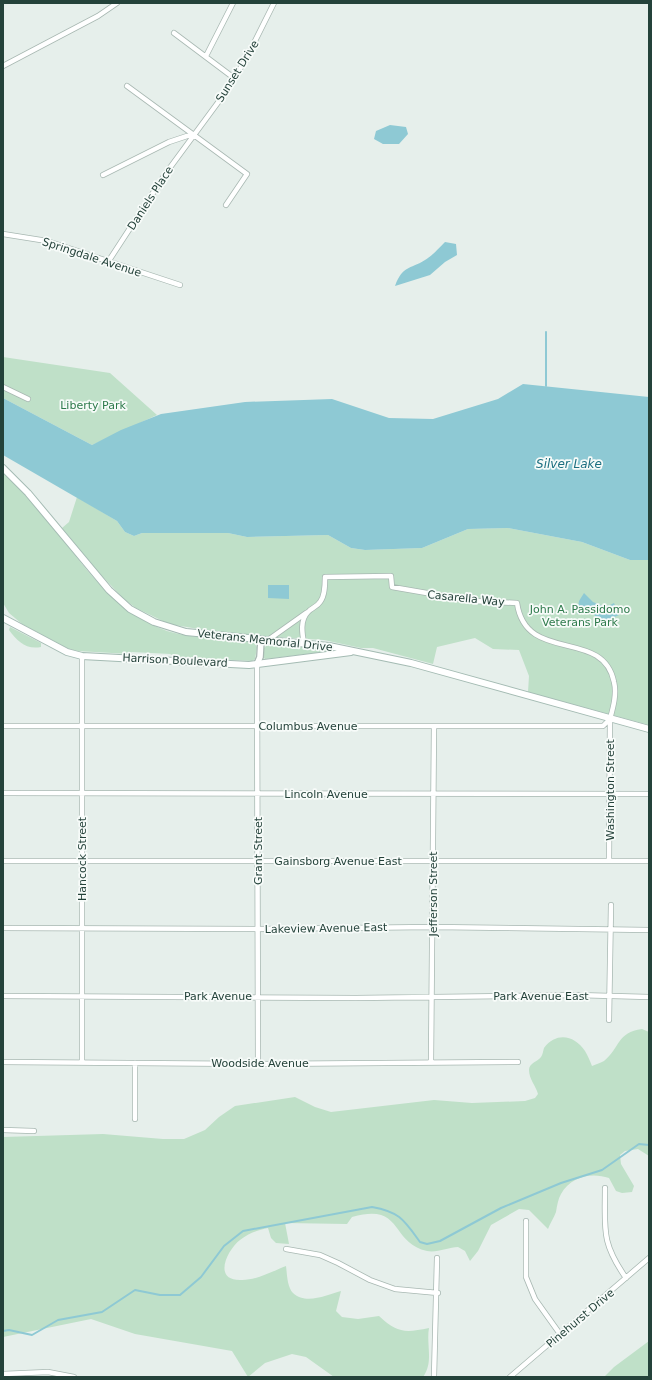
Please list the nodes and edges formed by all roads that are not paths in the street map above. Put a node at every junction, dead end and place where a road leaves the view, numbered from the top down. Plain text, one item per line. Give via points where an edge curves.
1 (117, 3) edge
2 (233, 3) edge
3 (274, 3) edge
4 (174, 33) dead end
5 (206, 56) junction
6 (3, 66) edge
7 (234, 78) junction
8 (127, 86) dead end
9 (193, 134) junction
10 (103, 176) dead end
11 (226, 205) dead end
12 (3, 234) edge
13 (108, 262) junction
14 (180, 285) dead end
15 (3, 387) edge
16 (28, 399) dead end
17 (3, 468) edge
18 (308, 612) junction
19 (3, 618) edge
20 (261, 640) junction
21 (268, 640) junction
22 (304, 643) junction
23 (355, 651) junction
24 (82, 656) junction
25 (257, 664) junction
26 (610, 719) junction
27 (82, 725) junction
28 (3, 726) edge
29 (257, 726) junction
30 (434, 726) junction
31 (649, 729) edge
32 (3, 793) edge
33 (82, 793) junction
34 (258, 793) junction
35 (433, 794) junction
36 (611, 794) junction
37 (649, 794) edge
38 (3, 861) edge
39 (82, 861) junction
40 (258, 861) junction
41 (433, 861) junction
42 (609, 861) junction
43 (649, 861) edge
44 (611, 905) dead end
45 (433, 927) junction
46 (3, 928) edge
47 (82, 928) junction
48 (258, 929) junction
49 (610, 929) junction
50 (649, 930) edge
51 (3, 996) edge
52 (82, 996) junction
53 (258, 996) junction
54 (432, 997) junction
55 (610, 997) junction
56 (649, 997) edge
57 (609, 1020) dead end
58 (3, 1062) edge
59 (82, 1062) junction
60 (432, 1062) junction
61 (518, 1062) dead end
62 (135, 1063) junction
63 (258, 1064) junction
64 (135, 1119) dead end
65 (3, 1130) edge
66 (34, 1131) dead end
67 (605, 1188) dead end
68 (526, 1221) dead end
69 (286, 1249) dead end
70 (437, 1258) dead end
71 (649, 1258) edge
72 (626, 1278) junction
73 (438, 1293) junction
74 (560, 1334) junction
75 (3, 1374) edge
76 (59, 1376) edge
77 (74, 1377) edge
78 (434, 1377) edge
79 (510, 1377) edge

1 - 6 street via 98,16
2 - 5 street
3 - 7 street, Sunset Drive
4 - 5 street
5 - 7 street
7 - 9 street, Sunset Drive
8 - 9 street
9 - 10 street via 169,142
9 - 11 street via 247,174
9 - 13 street, Daniels Place
12 - 13 street, Springdale Avenue via 47,241
13 - 14 street, Springdale Avenue
15 - 16 street
17 - 20 main road, Veterans Memorial Drive via 28,493 95,575 130,609 154,622 186,632
18 - 21 street
18 - 22 street via 302,627
18 - 26 street, Casarella Way via 323,598 324,577 391,576 392,587 473,601 517,603 523,624 532,633 542,639 591,652 609,670 614,682 615,696
19 - 24 main road, Harrison Boulevard via 67,652
20 - 21 main road, Veterans Memorial Drive
20 - 25 street, Grant Street
21 - 22 main road, Veterans Memorial Drive
22 - 23 main road, Veterans Memorial Drive
23 - 25 main road, Harrison Boulevard
23 - 26 main road, Veterans Memorial Drive via 411,663
24 - 25 main road, Harrison Boulevard
24 - 27 street, Hancock Street
25 - 29 street, Grant Street
26 - 30 street, Columbus Avenue via 603,726
26 - 31 main road, Veterans Memorial Drive
26 - 36 street, Washington Street
27 - 28 street, Columbus Avenue
27 - 29 street, Columbus Avenue
27 - 33 street, Hancock Street
29 - 30 street, Columbus Avenue
29 - 34 street, Grant Street
30 - 35 street, Jefferson Street
32 - 33 street, Lincoln Avenue
33 - 34 street, Lincoln Avenue
33 - 39 street, Hancock Street
34 - 35 street, Lincoln Avenue
34 - 40 street, Grant Street
35 - 36 street, Lincoln Avenue
35 - 41 street, Jefferson Street
36 - 37 street, Lincoln Avenue
36 - 42 street, Washington Street
38 - 39 street, Gainsborg Avenue East
39 - 40 street, Gainsborg Avenue East
39 - 47 street, Hancock Street
40 - 41 street, Gainsborg Avenue East
40 - 48 street, Grant Street
41 - 42 street, Gainsborg Avenue East
41 - 45 street, Jefferson Street
42 - 43 street, Gainsborg Avenue East
44 - 49 street
45 - 48 street, Lakeview Avenue East
45 - 49 street, Lakeview Avenue East
45 - 54 street, Jefferson Street
46 - 47 street, Lakeview Avenue East
47 - 48 street, Lakeview Avenue East
47 - 52 street, Hancock Street
48 - 53 street, Grant Street
49 - 50 street, Lakeview Avenue East
49 - 55 street
51 - 52 street, Park Avenue
52 - 53 street, Park Avenue
52 - 59 street, Hancock Street
53 - 54 street, Park Avenue
53 - 63 street, Grant Street
54 - 55 street, Park Avenue East
54 - 60 street, Jefferson Street
55 - 56 street, Park Avenue East
55 - 57 street
58 - 59 street, Woodside Avenue
59 - 62 street, Woodside Avenue
60 - 61 street, Woodside Avenue
60 - 63 street, Woodside Avenue
62 - 63 street, Woodside Avenue
62 - 64 street
65 - 66 street
67 - 72 street via 605,1236 613,1258
68 - 74 street via 526,1277 535,1299
69 - 73 street via 320,1255 370,1280 395,1289
70 - 73 street
71 - 72 street, Pinehurst Drive
72 - 74 street, Pinehurst Drive
73 - 78 street
74 - 79 street, Pinehurst Drive
75 - 76 street via 29,1371 48,1372
76 - 77 street

